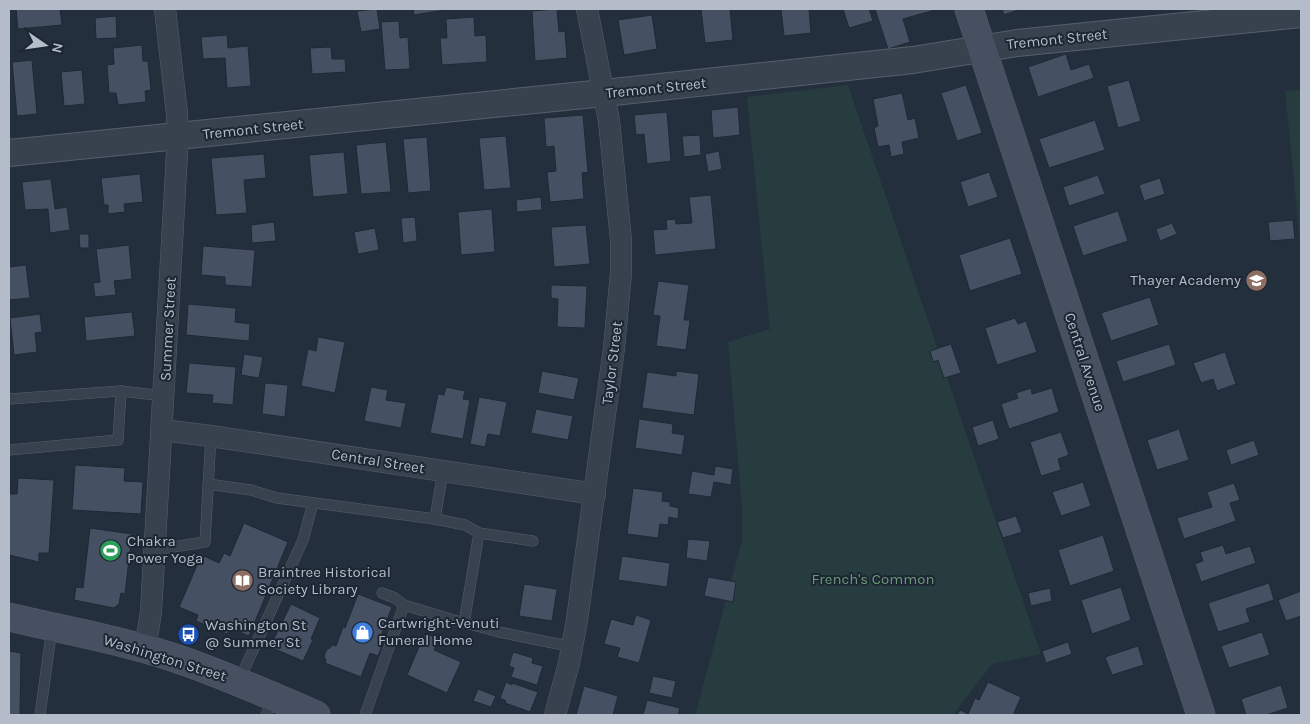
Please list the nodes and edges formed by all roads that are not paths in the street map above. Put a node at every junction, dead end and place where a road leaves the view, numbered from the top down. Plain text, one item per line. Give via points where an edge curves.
1 (165, 9) edge
2 (587, 9) edge
3 (968, 9) edge
4 (1301, 14) edge
5 (982, 48) junction
6 (604, 93) junction
7 (178, 136) junction
8 (9, 153) edge
9 (120, 391) junction
10 (164, 396) junction
11 (9, 400) edge
12 (162, 430) junction
13 (211, 436) junction
14 (9, 450) edge
15 (443, 471) junction
16 (208, 484) junction
17 (595, 494) junction
18 (313, 503) junction
19 (435, 520) junction
20 (479, 533) junction
21 (533, 542) dead end
22 (155, 548) junction
23 (382, 592) dead end
24 (404, 605) junction
25 (9, 617) edge
26 (464, 623) junction
27 (52, 627) junction
28 (573, 647) junction
29 (144, 648) junction
30 (239, 682) junction
31 (270, 706) edge
32 (40, 715) edge
33 (316, 715) edge
34 (365, 715) edge
35 (555, 715) edge
36 (1201, 715) edge

1 - 7 street, Summer Street
2 - 6 street, Taylor Street
3 - 5 main road, Central Avenue
4 - 5 street, Tremont Street
5 - 6 street, Tremont Street via 913,60
5 - 36 main road, Central Avenue
6 - 7 street, Tremont Street
6 - 17 street, Taylor Street via 621,240 621,272
7 - 8 street, Tremont Street
7 - 10 street, Summer Street
9 - 10 lane
9 - 11 lane
9 - 14 lane via 118,440
10 - 12 street, Summer Street
12 - 13 street, Central Street
12 - 22 street, Summer Street
13 - 15 street, Central Street
13 - 16 lane
15 - 17 street, Central Street
15 - 19 lane
16 - 18 lane
16 - 22 lane via 205,542
17 - 28 street, Taylor Street
18 - 19 lane
18 - 30 lane via 303,540
19 - 20 lane via 465,525
20 - 21 lane
20 - 26 lane
22 - 29 street, Summer Street via 151,612
23 - 24 lane
24 - 26 lane
24 - 34 lane
25 - 27 main road, Washington Street
26 - 28 lane
27 - 29 main road, Washington Street
27 - 32 lane
28 - 35 street, Taylor Street
29 - 30 main road, Washington Street
30 - 31 main road, Washington Street
31 - 33 main road, Washington Street

